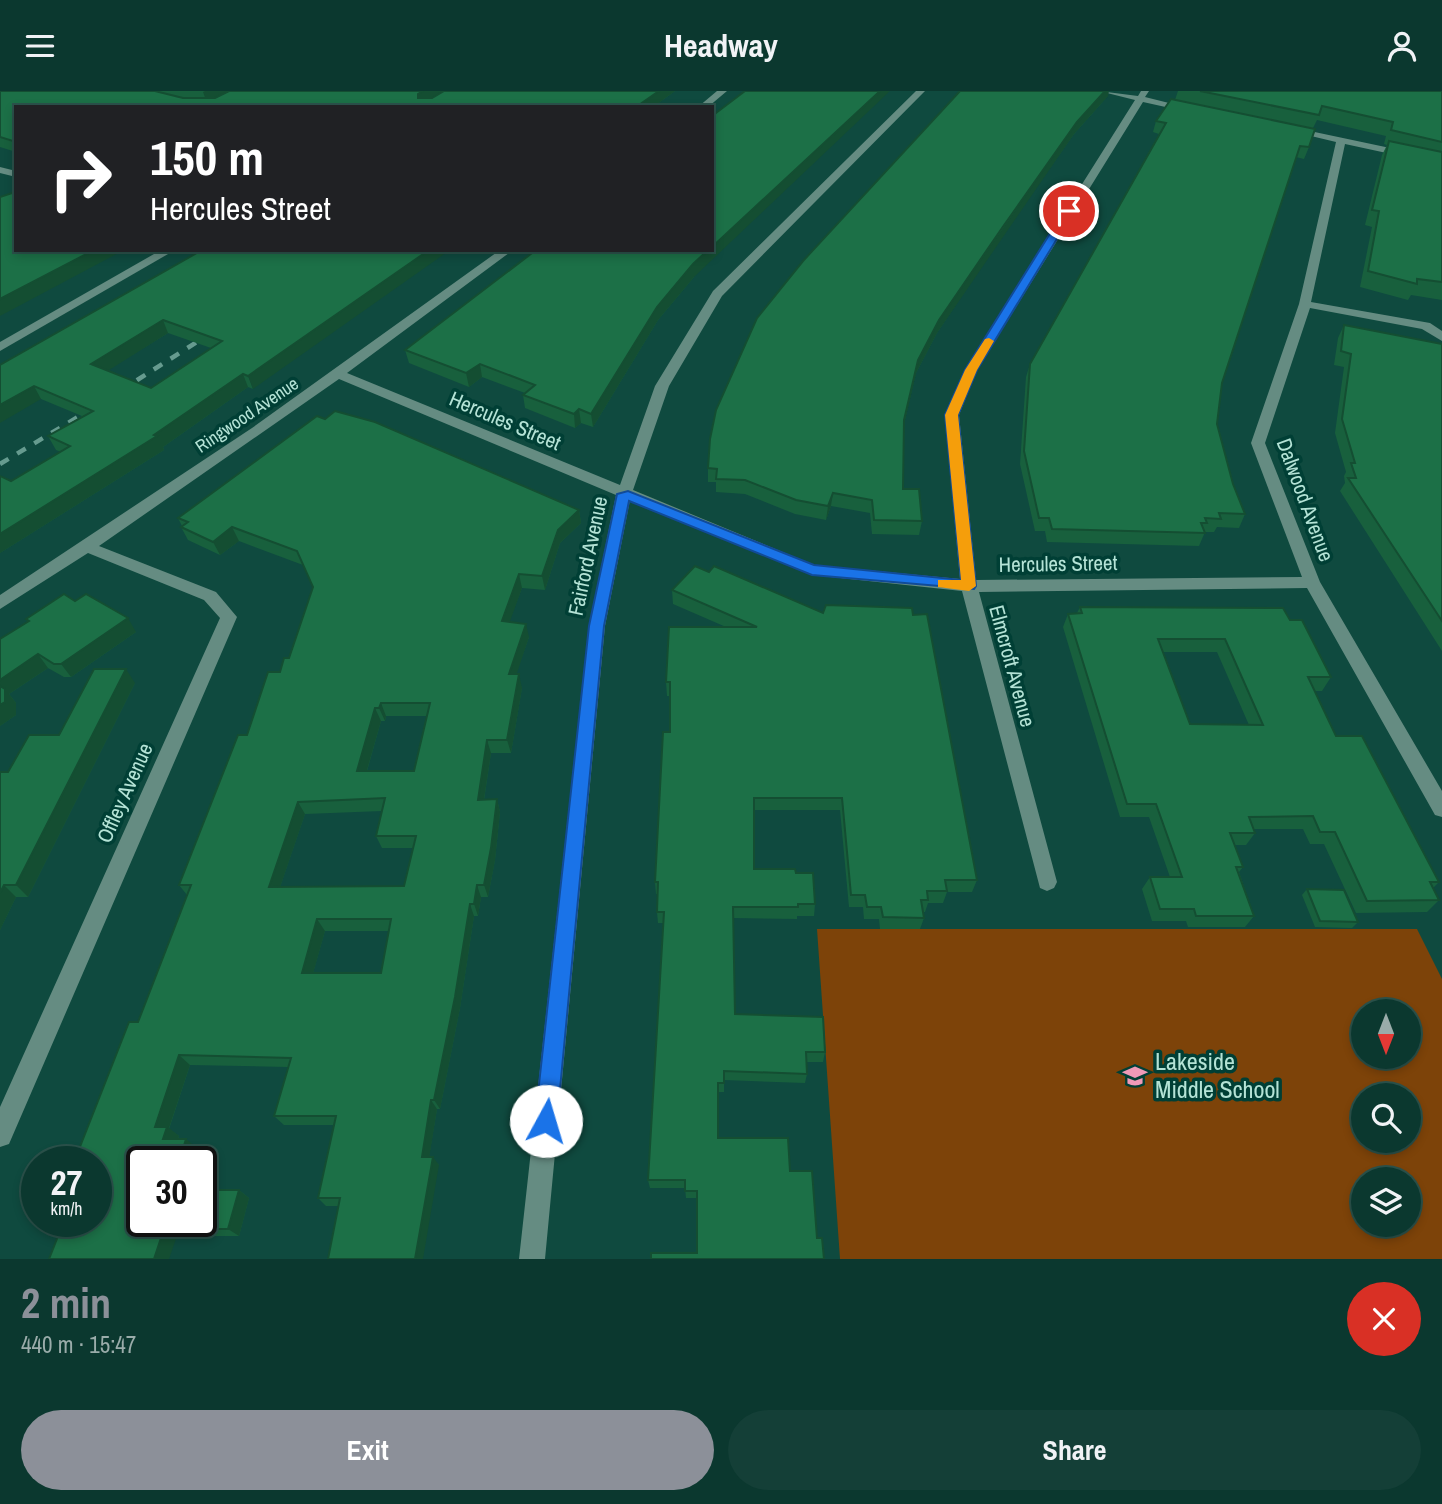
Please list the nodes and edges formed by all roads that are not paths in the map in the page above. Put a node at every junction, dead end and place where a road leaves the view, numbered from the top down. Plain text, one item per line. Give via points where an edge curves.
1 (723, 91) edge
2 (921, 91) edge
3 (1103, 91) edge
4 (1142, 95) edge
5 (705, 105) edge
6 (1199, 111) edge
7 (1276, 127) edge
8 (1341, 141) junction
9 (1442, 162) edge
10 (166, 252) edge
11 (505, 252) edge
12 (1305, 304) junction
13 (1442, 337) edge
14 (0, 347) edge
15 (340, 375) junction
16 (624, 494) junction
17 (88, 547) junction
18 (1312, 582) junction
19 (969, 586) junction
20 (0, 603) edge
21 (1442, 809) edge
22 (1047, 882) dead end
23 (0, 1135) edge
24 (532, 1259) edge

1 - 5 street
2 - 16 street, Fairford Avenue via 717,294 662,386
3 - 4 street
4 - 6 street
4 - 19 street, Elmcroft Avenue via 971,370 952,415
7 - 8 street
8 - 9 street
8 - 12 street, Dalwood Avenue
10 - 14 street
11 - 15 street, Ringwood Avenue
12 - 13 street via 1426,325
12 - 18 street, Dalwood Avenue via 1258,443
15 - 16 street, Hercules Street
15 - 17 street, Ringwood Avenue
16 - 19 street, Hercules Street via 812,570
16 - 24 street, Fairford Avenue via 597,626
17 - 20 street, Ringwood Avenue
17 - 23 street, Offley Avenue via 210,596 229,618
18 - 19 street, Hercules Street
18 - 21 street, Dalwood Avenue
19 - 22 street, Elmcroft Avenue

